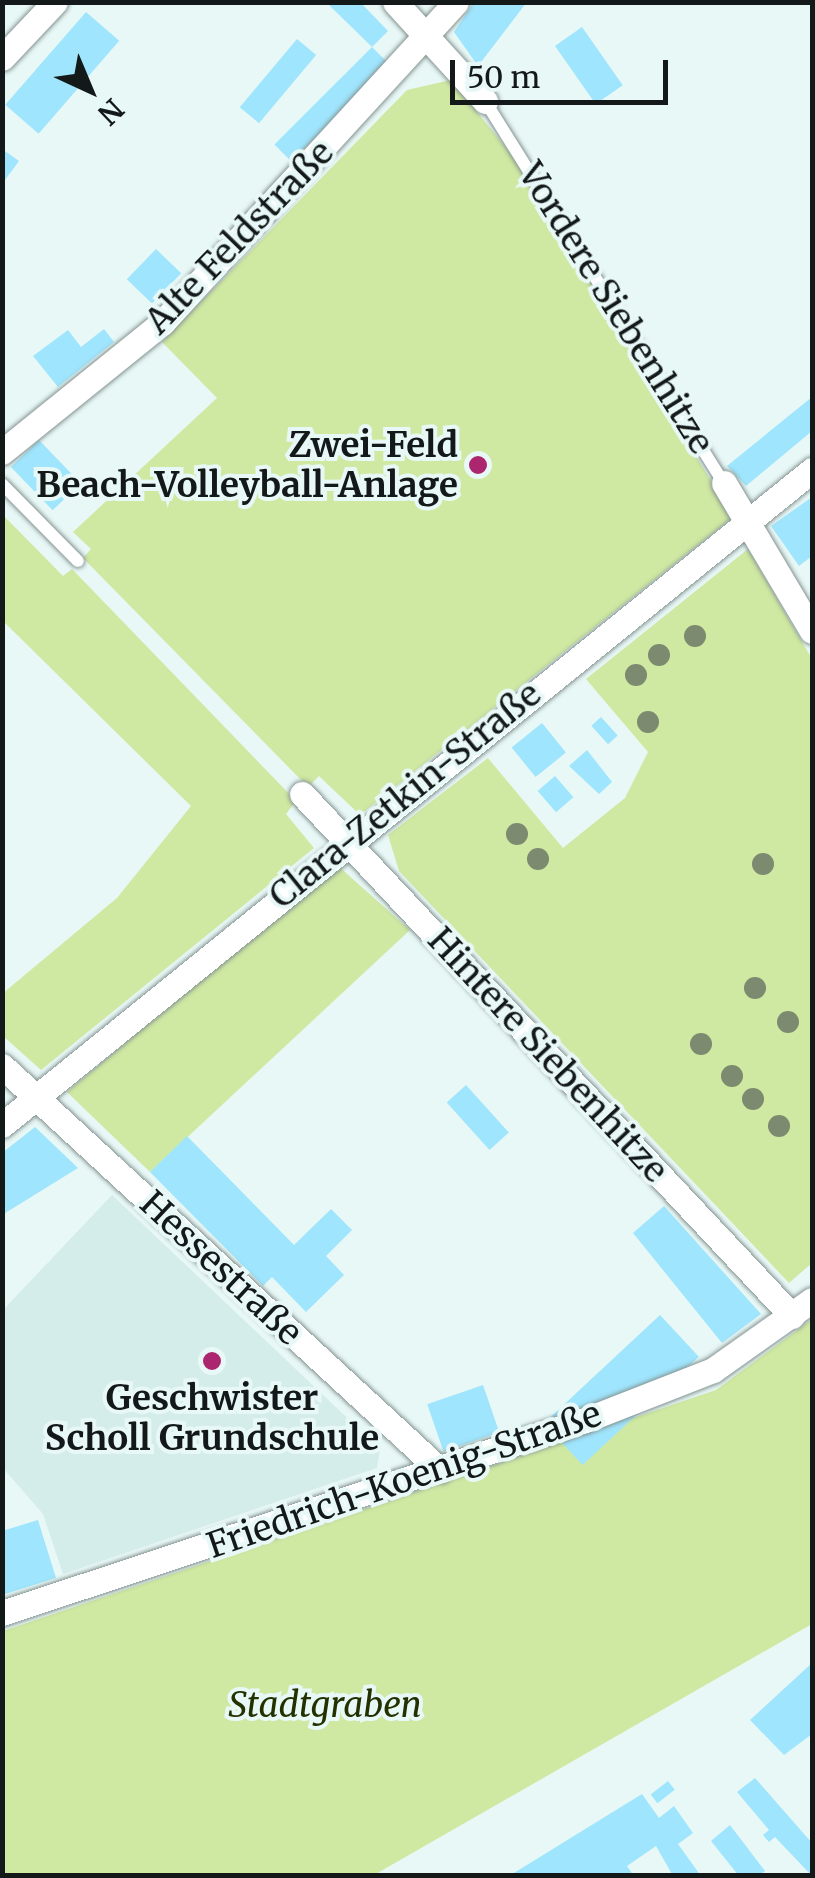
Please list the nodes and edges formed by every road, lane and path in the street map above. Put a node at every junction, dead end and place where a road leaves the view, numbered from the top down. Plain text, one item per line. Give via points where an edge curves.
1 (55, 2) edge
2 (395, 2) edge
3 (456, 2) edge
4 (429, 36) junction
5 (2, 58) edge
6 (485, 101) joint
7 (2, 452) edge
8 (812, 470) edge
9 (724, 482) joint
10 (2, 484) edge
11 (748, 522) junction
12 (78, 561) dead end
13 (812, 631) edge
14 (302, 794) dead end
15 (346, 840) junction
16 (2, 1066) edge
17 (36, 1097) junction
18 (2, 1125) edge
19 (802, 1308) edge
20 (440, 1470) junction
21 (2, 1613) edge

1 - 5 street
2 - 4 street, Vordere Siebenhitze
3 - 4 street, Alte Feldstraße
4 - 6 street, Vordere Siebenhitze
4 - 7 street, Alte Feldstraße via 162,323
6 - 9 lane, Vordere Siebenhitze
8 - 11 street, Clara-Zetkin-Straße
9 - 11 street, Vordere Siebenhitze
10 - 12 lane
11 - 13 street, Vordere Siebenhitze
11 - 15 street, Clara-Zetkin-Straße
14 - 15 street, Hintere Siebenhitze
15 - 17 street, Clara-Zetkin-Straße
15 - 19 street, Hintere Siebenhitze
16 - 17 street, Hessestraße
17 - 18 street, Clara-Zetkin-Straße
17 - 20 street, Hessestraße
19 - 20 street, Friedrich-Koenig-Straße via 713,1370
20 - 21 street, Friedrich-Koenig-Straße

